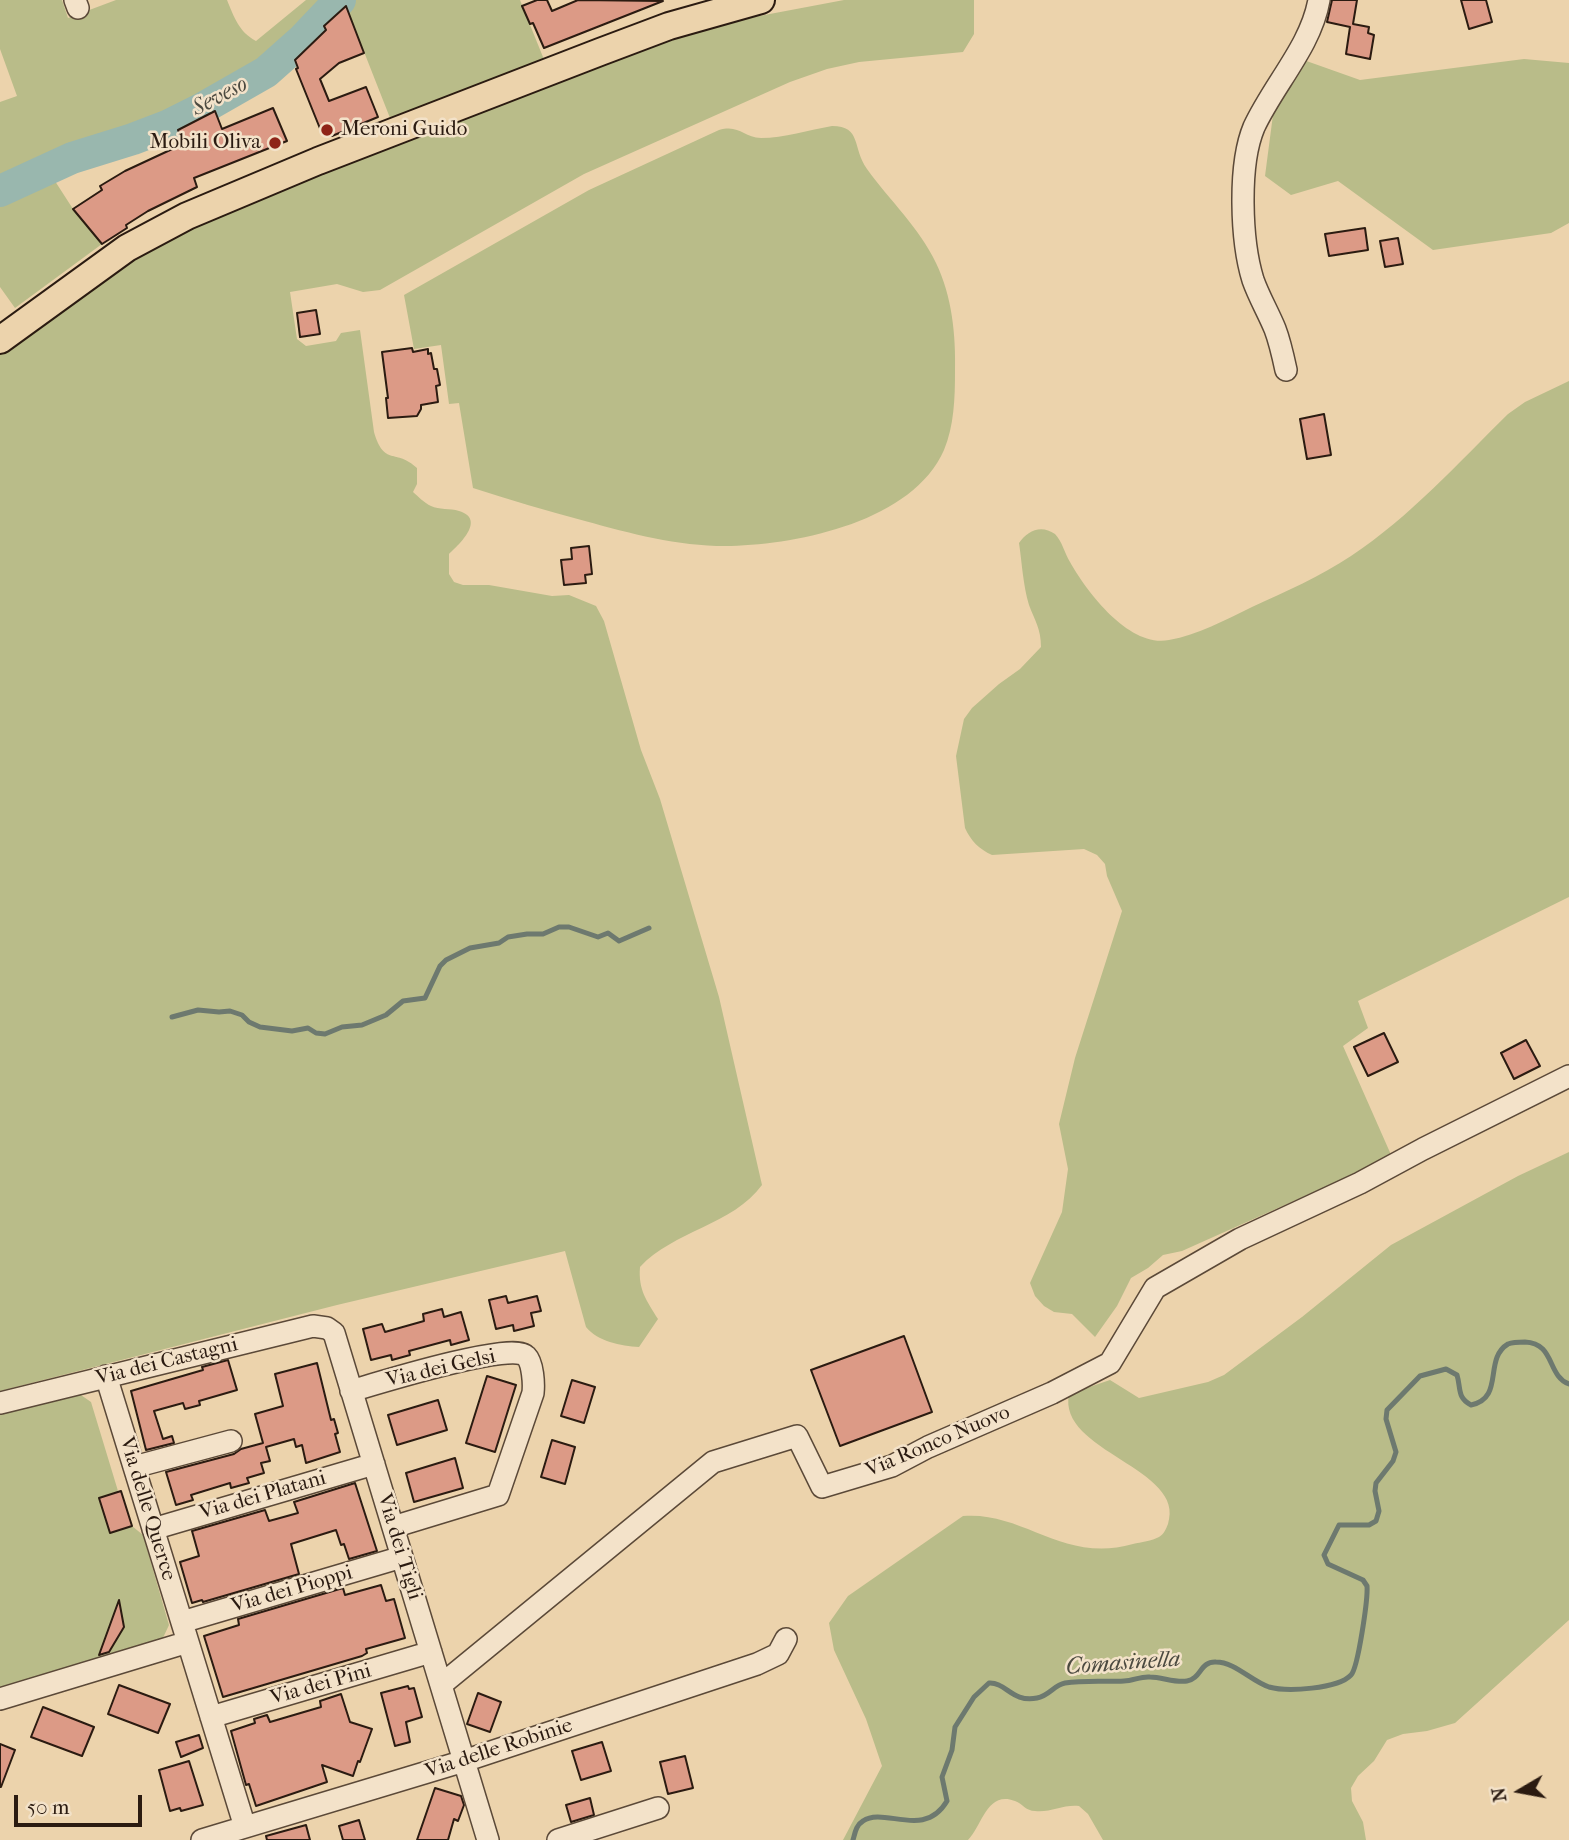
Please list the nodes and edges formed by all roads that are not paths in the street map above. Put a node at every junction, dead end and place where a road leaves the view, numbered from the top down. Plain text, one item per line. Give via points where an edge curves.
1 (761, 0) edge
2 (1319, 0) edge
3 (0, 340) edge
4 (1286, 370) dead end
5 (1569, 1076) edge
6 (334, 1332) joint
7 (106, 1376) junction
8 (351, 1391) junction
9 (0, 1403) edge
10 (231, 1441) dead end
11 (374, 1464) junction
12 (134, 1467) junction
13 (393, 1527) junction
14 (153, 1529) junction
15 (402, 1557) junction
16 (185, 1632) junction
17 (786, 1639) dead end
18 (431, 1653) junction
19 (441, 1685) junction
20 (0, 1699) edge
21 (211, 1717) junction
22 (464, 1761) junction
23 (658, 1808) dead end
24 (245, 1827) junction
25 (202, 1840) edge
26 (488, 1840) edge
27 (558, 1840) edge

1 - 3 main road via 669,26 187,216 127,248
2 - 4 street via 1311,29 1254,129 1245,172 1249,265 1275,328
5 - 19 street, Via Ronco Nuovo via 1240,1239 1155,1287 1110,1363 892,1466 822,1487 796,1436 713,1462
6 - 7 street, Via dei Castagni via 313,1326
6 - 8 street, Via dei Tigli
7 - 9 street, Via dei Castagni
7 - 12 street, Via delle Querce
8 - 11 street, Via dei Tigli
8 - 13 street, Via dei Gelsi via 473,1357 520,1353 528,1358 533,1393 498,1495
10 - 12 street
11 - 13 street, Via dei Tigli
11 - 14 street, Via dei Platani
12 - 14 street, Via delle Querce
13 - 15 street, Via dei Tigli
14 - 16 street, Via delle Querce
15 - 16 street, Via dei Pioppi
15 - 18 street, Via dei Tigli
16 - 20 street
16 - 21 street, Via delle Querce
17 - 22 street, Via delle Robinie via 778,1654 757,1664
18 - 19 street, Via dei Tigli
18 - 21 street, Via dei Pini
19 - 22 street, Via dei Tigli
21 - 24 street, Via delle Querce
22 - 24 street, Via delle Robinie
22 - 26 street, Via dei Tigli
23 - 27 street
24 - 25 street, Via delle Robinie

